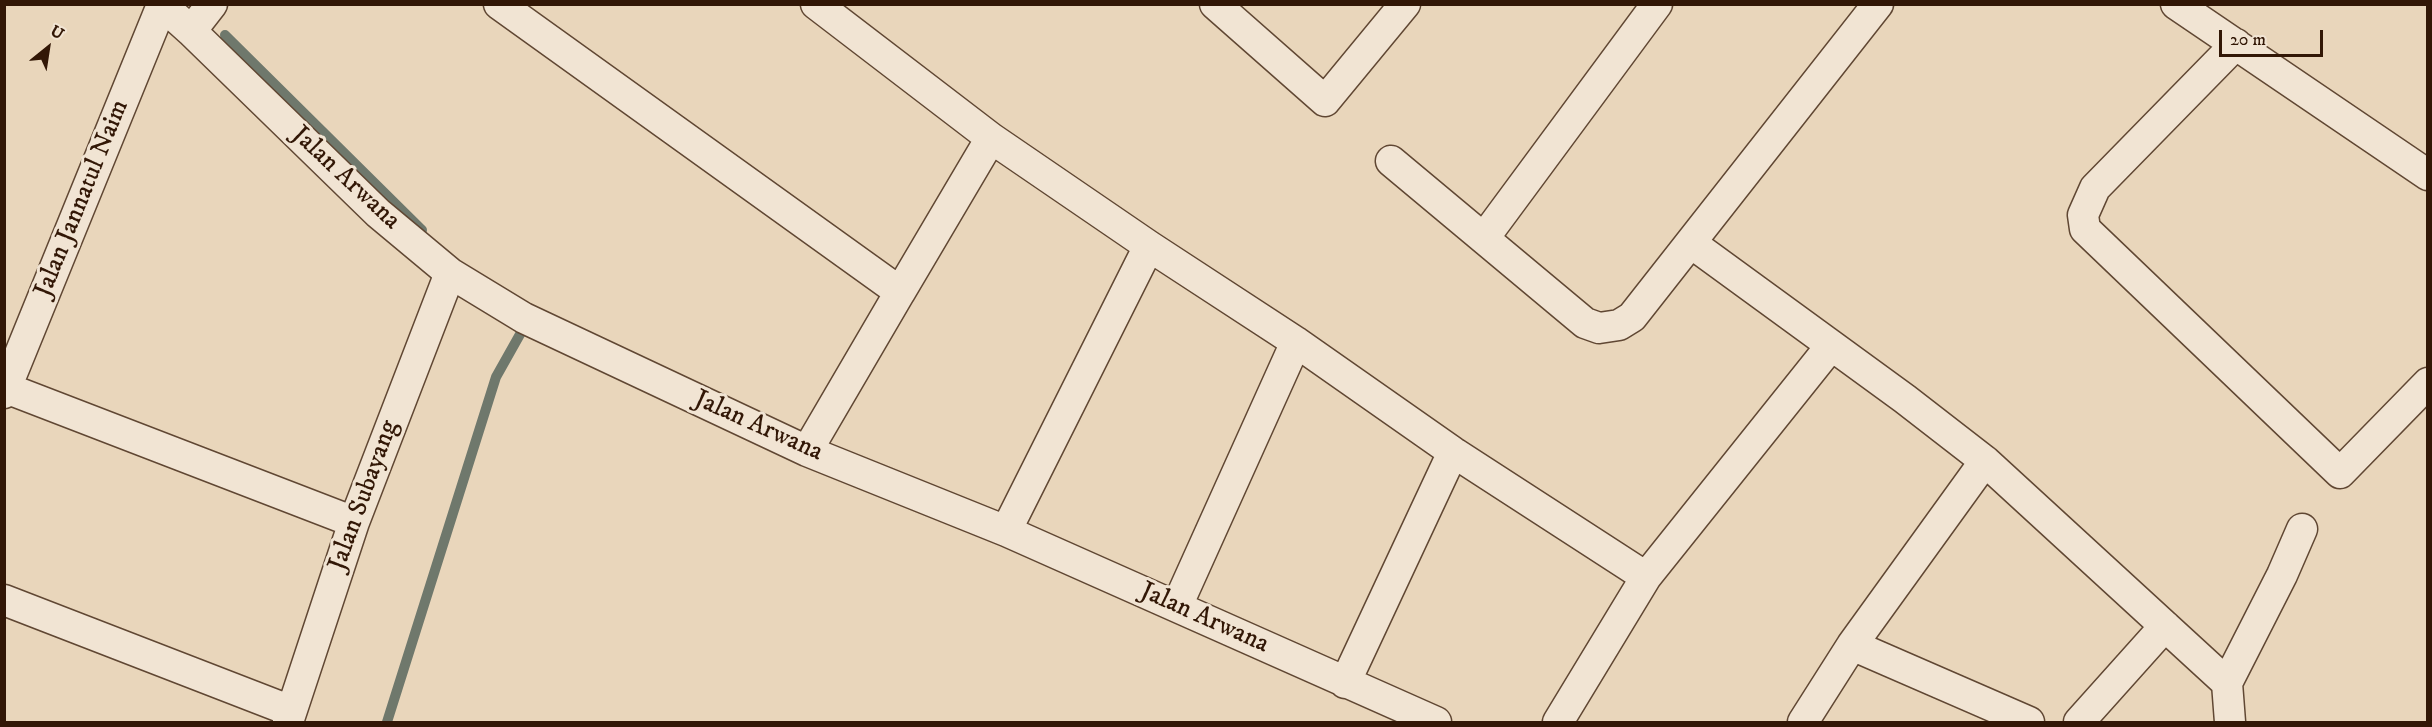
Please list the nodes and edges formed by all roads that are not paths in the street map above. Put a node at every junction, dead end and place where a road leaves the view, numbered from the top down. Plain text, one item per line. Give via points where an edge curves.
1 (212, 4) edge
2 (499, 4) edge
3 (816, 4) edge
4 (1215, 4) edge
5 (1405, 4) edge
6 (1657, 4) edge
7 (1878, 4) edge
8 (2176, 4) edge
9 (161, 5) edge
10 (191, 31) junction
11 (2236, 44) junction
12 (991, 138) junction
13 (1391, 161) dead end
14 (2427, 175) edge
15 (1484, 238) junction
16 (1691, 243) junction
17 (1149, 246) junction
18 (450, 273) junction
19 (900, 292) junction
20 (1296, 342) junction
21 (1830, 347) junction
22 (2427, 383) edge
23 (5, 391) edge
24 (807, 451) junction
25 (1453, 452) junction
26 (1985, 461) junction
27 (354, 522) junction
28 (2302, 529) dead end
29 (1006, 531) junction
30 (1646, 577) junction
31 (4, 600) edge
32 (1177, 606) junction
33 (2165, 626) junction
34 (1852, 645) junction
35 (1345, 683) junction
36 (2228, 683) junction
37 (290, 717) edge
38 (1436, 723) edge
39 (1558, 723) edge
40 (1803, 723) edge
41 (2029, 723) edge
42 (2079, 723) edge
43 (2230, 723) edge

1 - 10 street
2 - 19 street
3 - 12 street
4 - 5 street via 1325,101
6 - 15 street
7 - 16 street
8 - 11 street
9 - 10 street, Jalan Arwana
9 - 23 street, Jalan Jannatul Naim
10 - 18 street, Jalan Arwana via 370,206
11 - 14 street
11 - 22 street via 2095,188 2083,215 2085,229 2340,472
12 - 17 street
12 - 19 street
13 - 15 street
15 - 16 street via 1585,323 1599,328 1610,328 1632,317
16 - 21 street
17 - 20 street
17 - 29 street
18 - 24 street, Jalan Arwana via 524,318
18 - 27 street, Jalan Subayang
19 - 24 street
20 - 25 street
20 - 32 street
21 - 26 street
21 - 30 street
23 - 27 street
24 - 29 street, Jalan Arwana
25 - 30 street
25 - 35 street
26 - 33 street
26 - 34 street
27 - 37 street, Jalan Subayang
28 - 36 street
29 - 32 street, Jalan Arwana
30 - 39 street
31 - 37 street
32 - 35 street, Jalan Arwana
33 - 36 street
33 - 42 street
34 - 40 street
34 - 41 street
35 - 38 street, Jalan Arwana
36 - 43 street

